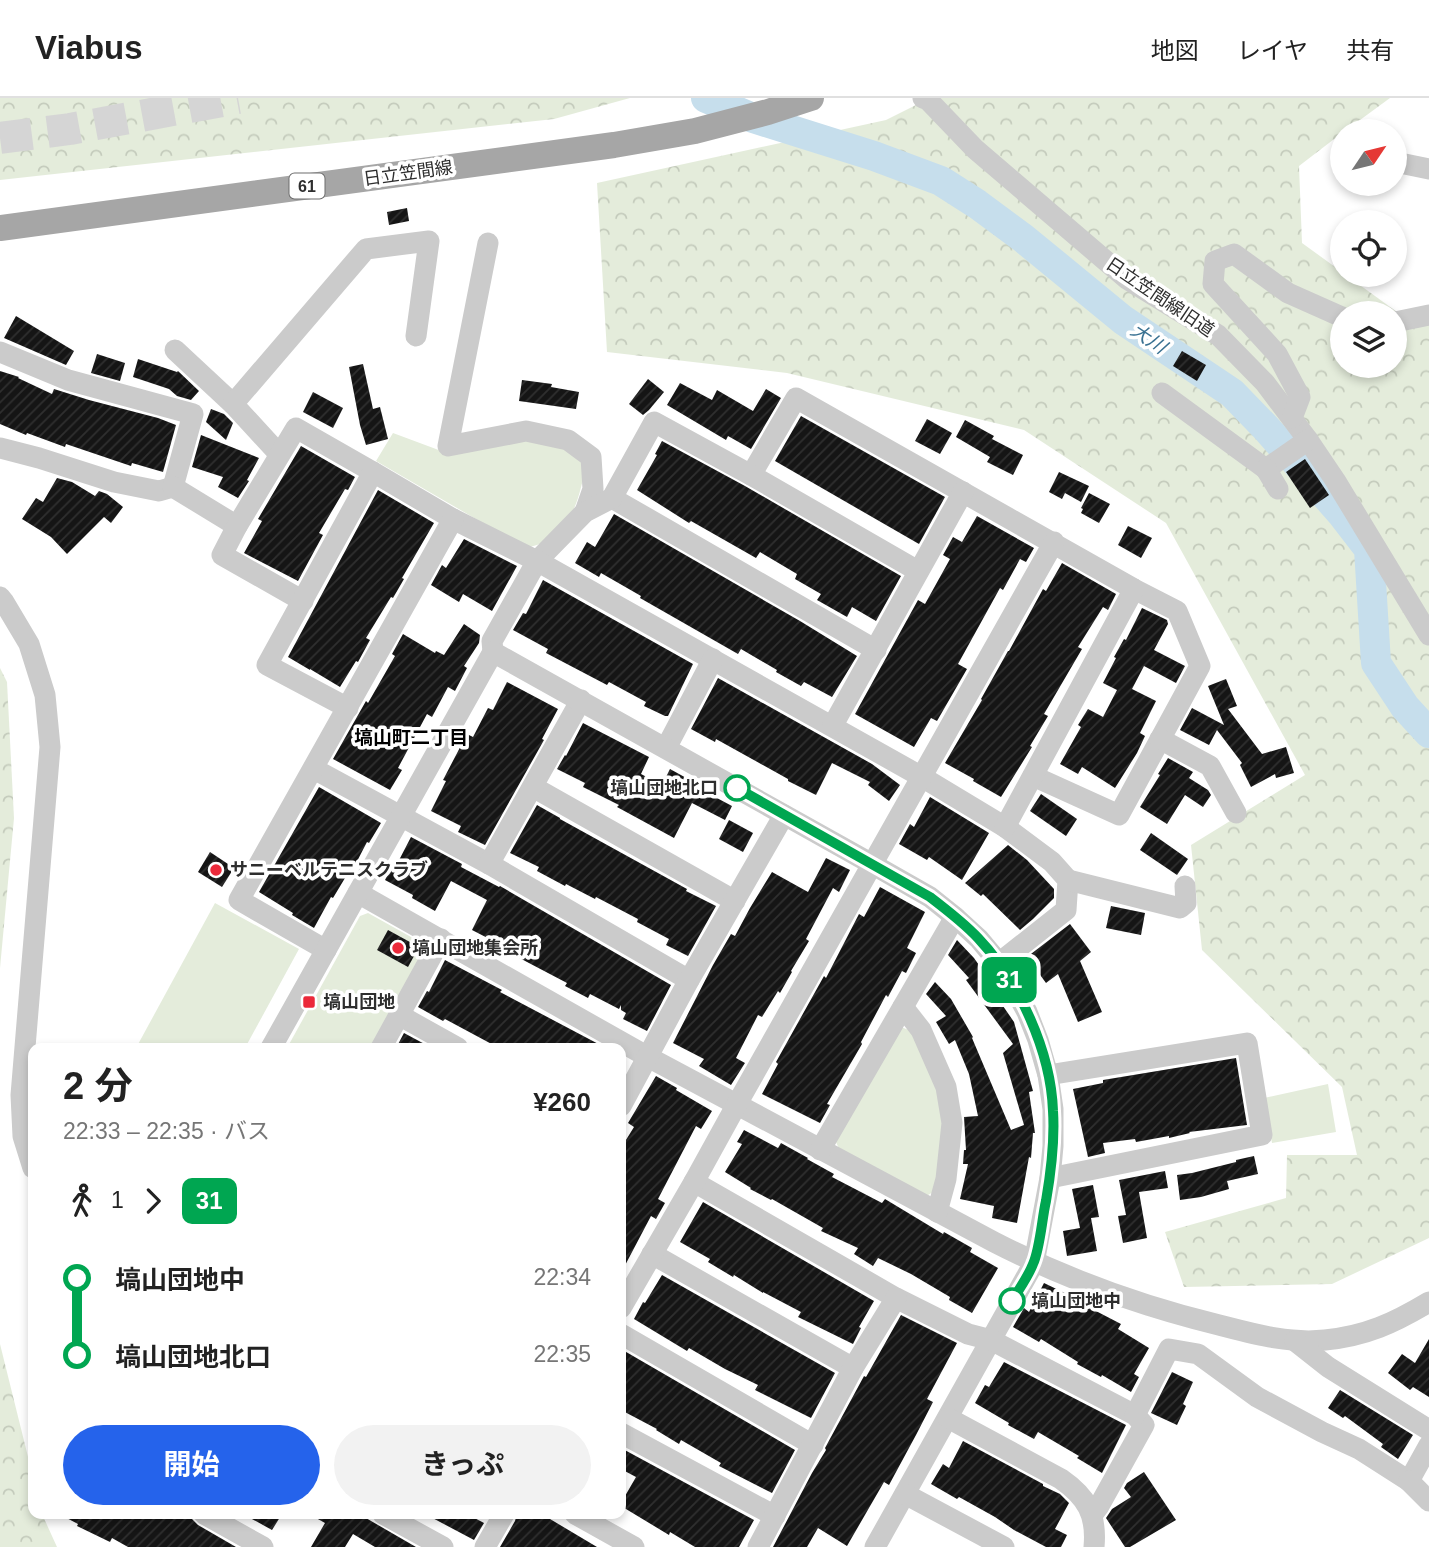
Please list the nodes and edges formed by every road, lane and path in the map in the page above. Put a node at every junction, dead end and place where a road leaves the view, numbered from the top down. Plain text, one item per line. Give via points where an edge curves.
1 (811, 98) edge
2 (923, 98) edge
3 (1407, 164) edge
4 (1429, 169) edge
5 (0, 228) edge
6 (488, 243) dead end
7 (1330, 312) edge
8 (1429, 315) edge
9 (1407, 320) edge
10 (416, 336) dead end
11 (175, 350) dead end
12 (0, 352) edge
13 (1162, 393) dead end
14 (233, 404) junction
15 (1292, 418) junction
16 (1308, 440) junction
17 (0, 447) edge
18 (279, 454) junction
19 (1266, 469) junction
20 (373, 472) junction
21 (751, 475) junction
22 (173, 486) junction
23 (1278, 489) dead end
24 (963, 492) junction
25 (612, 498) junction
26 (584, 512) junction
27 (453, 519) junction
28 (237, 526) junction
29 (1054, 542) junction
30 (537, 561) junction
31 (918, 571) junction
32 (1134, 589) junction
33 (0, 597) edge
34 (303, 601) junction
35 (1429, 635) edge
36 (876, 650) junction
37 (493, 652) junction
38 (713, 659) junction
39 (581, 700) junction
40 (348, 708) junction
41 (833, 725) junction
42 (1160, 739) junction
43 (666, 748) junction
44 (314, 769) junction
45 (1033, 776) junction
46 (922, 777) junction
47 (533, 787) junction
48 (1236, 813) dead end
49 (784, 815) junction
50 (401, 816) junction
51 (1005, 827) junction
52 (489, 863) junction
53 (872, 864) junction
54 (1068, 880) junction
55 (1185, 886) dead end
56 (358, 893) junction
57 (735, 901) junction
58 (956, 916) junction
59 (441, 939) junction
60 (326, 950) junction
61 (999, 963) junction
62 (690, 980) junction
63 (903, 1007) junction
64 (399, 1015) junction
65 (274, 1043) edge
66 (384, 1043) edge
67 (449, 1043) edge
68 (623, 1043) edge
69 (626, 1044) edge
70 (648, 1057) junction
71 (1048, 1075) junction
72 (626, 1097) edge
73 (737, 1104) junction
74 (820, 1150) junction
75 (28, 1152) edge
76 (1050, 1178) junction
77 (694, 1182) junction
78 (937, 1212) junction
79 (652, 1254) junction
80 (1034, 1263) junction
81 (895, 1298) junction
82 (626, 1299) edge
83 (1429, 1303) edge
84 (626, 1337) edge
85 (991, 1339) junction
86 (1295, 1341) junction
87 (853, 1368) junction
88 (1135, 1415) junction
89 (947, 1418) junction
90 (1429, 1430) edge
91 (626, 1436) edge
92 (813, 1445) junction
93 (1429, 1446) edge
94 (1409, 1481) junction
95 (905, 1494) junction
96 (1429, 1501) edge
97 (1092, 1515) junction
98 (775, 1517) junction
99 (228, 1519) edge
100 (392, 1519) edge
101 (501, 1519) edge
102 (584, 1519) edge
103 (991, 1544) edge
104 (263, 1547) edge
105 (443, 1547) edge
106 (485, 1547) edge
107 (634, 1547) edge
108 (758, 1547) edge
109 (875, 1547) edge
110 (1094, 1547) edge

1 - 5 main road, 日立笠間線 / 61 via 695,131 614,145
2 - 15 street, 日立笠間線旧道 via 975,149 1127,279 1218,335
3 - 4 street
6 - 26 street via 449,446 526,431 568,440 591,457 593,489
7 - 15 street via 1288,293 1234,254 1215,261 1213,284 1277,354 1300,397
8 - 9 street
10 - 14 street via 429,242 366,249
11 - 14 street
12 - 22 street via 68,380 193,414
13 - 19 street
14 - 18 street
15 - 16 street, 日立笠間線旧道
16 - 19 street
16 - 35 street, 日立笠間線旧道
17 - 22 street via 114,482 159,491
18 - 20 street via 296,428
18 - 28 street
19 - 23 street
20 - 27 street
20 - 34 street
21 - 24 street via 796,398
21 - 25 street via 654,422
21 - 31 street
22 - 28 street
24 - 29 street
24 - 31 street
25 - 26 street
25 - 36 street
26 - 30 street
27 - 30 street
27 - 40 street
28 - 34 street via 222,555
29 - 32 street
29 - 46 street
30 - 37 street via 492,641
30 - 38 street
31 - 36 street
32 - 42 street via 1177,611 1200,666
32 - 45 street
33 - 75 street via 29,644 45,695 50,747 21,1095
34 - 40 street via 267,665
36 - 41 street
37 - 39 street
37 - 50 street
38 - 41 street
38 - 43 street
39 - 43 street
39 - 47 street
40 - 44 street
41 - 46 street
42 - 45 street via 1119,815
42 - 48 street via 1210,766
43 - 49 street
44 - 50 street
44 - 60 street via 239,900
45 - 51 street
46 - 51 street
46 - 53 street
47 - 52 street
47 - 57 street
49 - 53 street
49 - 57 street
50 - 52 street
50 - 56 street
51 - 54 street
52 - 62 street
53 - 58 street
53 - 73 street
54 - 55 street via 1180,908 1186,903
54 - 61 street via 1066,910
56 - 59 street
56 - 60 street
57 - 62 street
58 - 61 street
58 - 63 street
59 - 64 street
59 - 68 street
60 - 65 street
61 - 71 street via 1027,1012
62 - 70 street
63 - 74 street
63 - 78 street via 921,1030 946,1087 952,1123
64 - 66 street
64 - 67 street
69 - 70 street
70 - 72 street
70 - 73 street
71 - 76 street via 1054,1110
71 - 76 street via 1247,1043 1262,1135
73 - 74 street
73 - 77 street
74 - 78 street
76 - 80 street
77 - 79 street
77 - 81 street
78 - 80 street
79 - 82 street
79 - 87 street
80 - 85 street
80 - 86 street via 1158,1309
81 - 85 street via 968,1334
81 - 87 street
83 - 86 street via 1371,1332
84 - 92 street
85 - 88 street
85 - 89 street
86 - 90 street
87 - 92 street
88 - 94 street via 1169,1349 1198,1354 1258,1397 1359,1449
88 - 97 street via 1144,1425
89 - 95 street
89 - 97 street via 1061,1479 1077,1490
91 - 98 street
92 - 98 street
93 - 94 street
94 - 96 street
95 - 103 street
95 - 109 street
97 - 110 street
98 - 108 street
99 - 104 street
100 - 105 street
101 - 106 street
102 - 107 street

